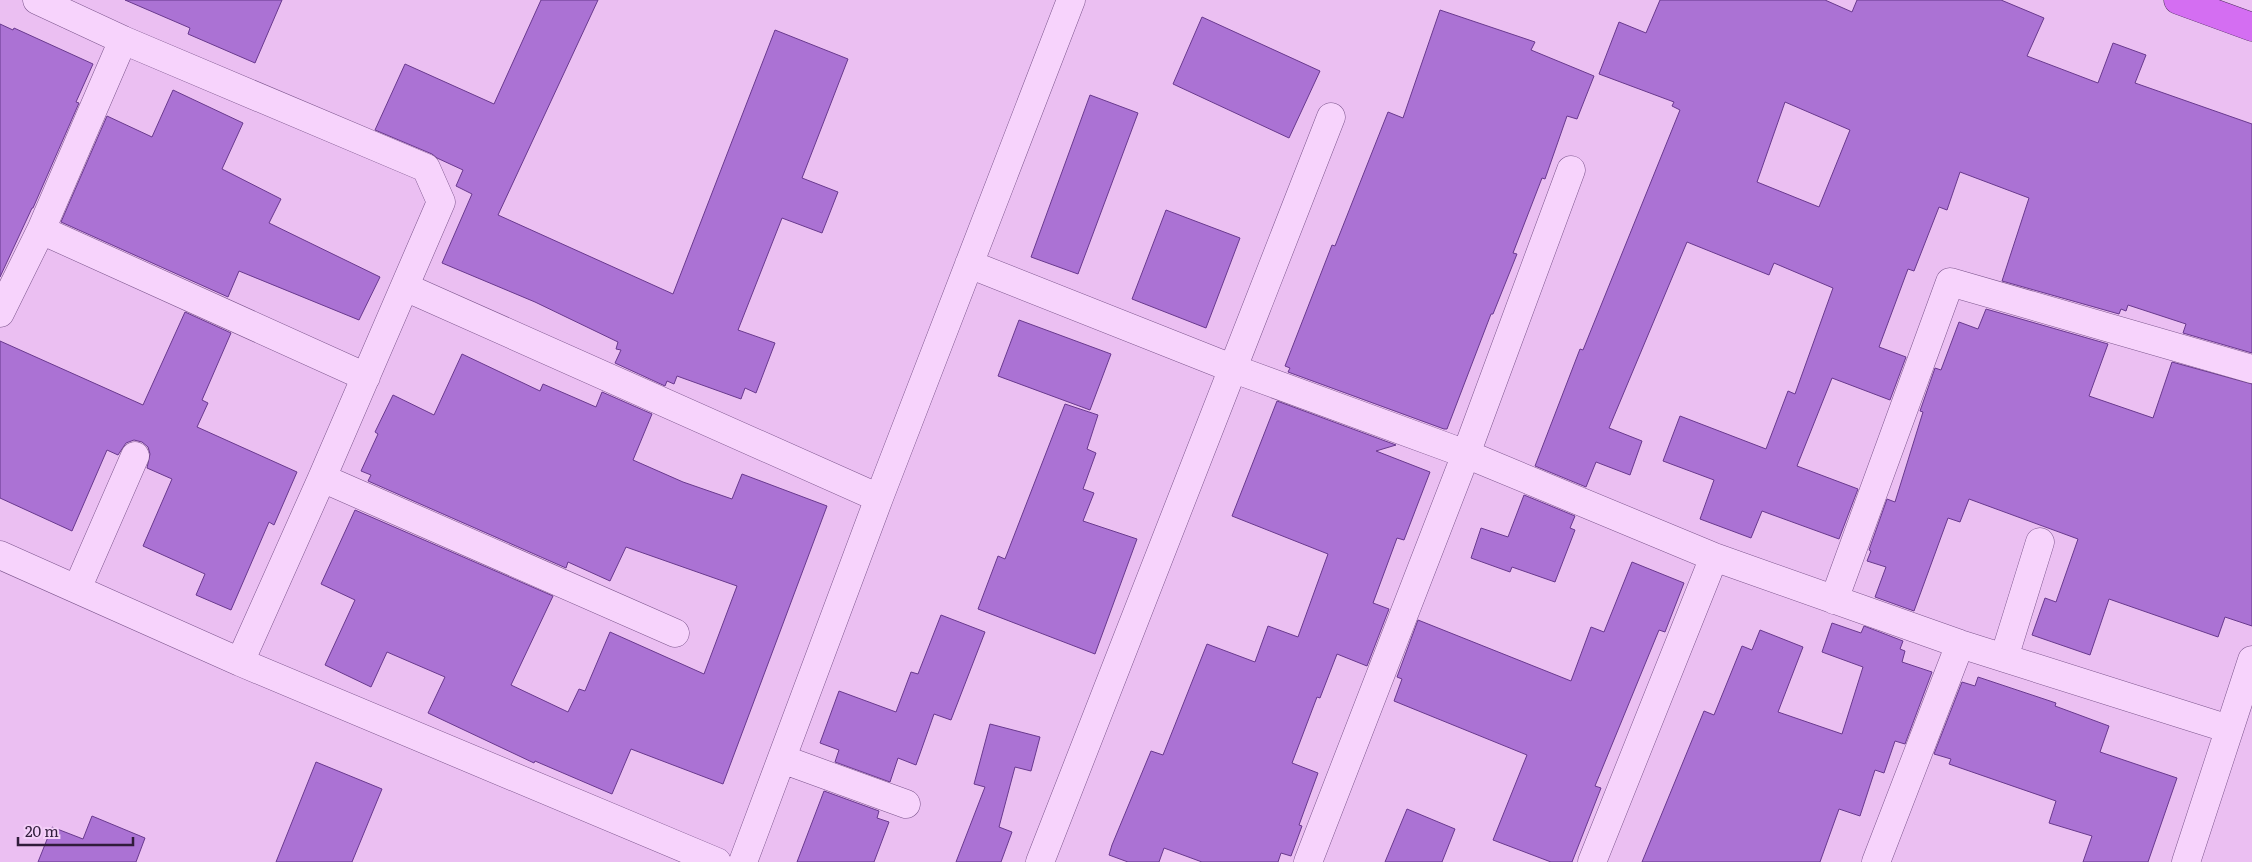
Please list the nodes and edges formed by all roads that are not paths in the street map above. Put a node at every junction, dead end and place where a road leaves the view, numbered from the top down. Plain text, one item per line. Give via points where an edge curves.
1 (1071, 0) edge
2 (2178, 0) edge
3 (47, 2) edge
4 (2252, 27) edge
5 (123, 40) junction
6 (1331, 117) dead end
7 (1571, 170) dead end
8 (40, 230) junction
9 (969, 264) junction
10 (405, 288) junction
11 (0, 313) edge
12 (1234, 369) junction
13 (2252, 369) edge
14 (366, 377) junction
15 (1466, 454) junction
16 (135, 456) dead end
17 (322, 478) junction
18 (879, 498) junction
19 (2040, 542) dead end
20 (0, 555) edge
21 (1714, 557) junction
22 (78, 589) junction
23 (1834, 600) junction
24 (674, 633) dead end
25 (1960, 644) junction
26 (2004, 658) junction
27 (2252, 660) edge
28 (240, 662) junction
29 (2229, 729) junction
30 (782, 759) junction
31 (906, 804) dead end
32 (717, 862) edge
33 (743, 862) edge
34 (1040, 862) edge
35 (1308, 862) edge
36 (1592, 862) edge
37 (1876, 862) edge
38 (2186, 862) edge

1 - 9 street
2 - 4 highway
3 - 5 street
5 - 8 street
5 - 10 street via 426,168 441,202
6 - 12 street
7 - 15 street
8 - 11 street
8 - 14 street
9 - 12 street
9 - 18 street
10 - 14 street
10 - 18 street
12 - 15 street
12 - 34 street
13 - 23 street via 1950,282
14 - 17 street
15 - 21 street
15 - 35 street
16 - 22 street
17 - 24 street
17 - 28 street
18 - 30 street
19 - 26 street
20 - 22 street
21 - 23 street
21 - 36 street
22 - 28 street
23 - 25 street
25 - 26 street
25 - 37 street
26 - 29 street
27 - 29 street
28 - 32 street
29 - 38 street
30 - 31 street
30 - 33 street

